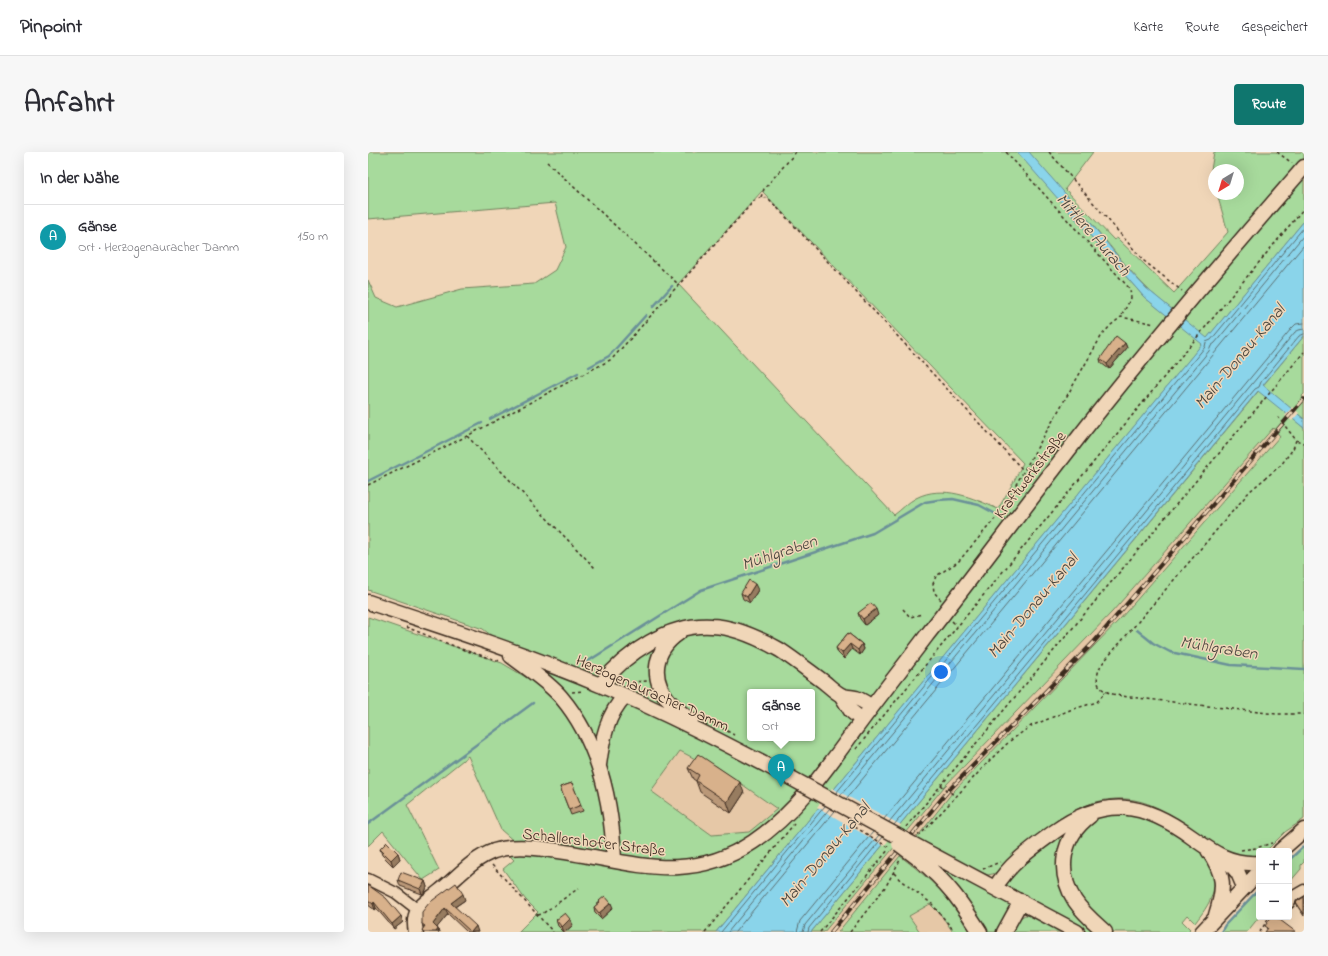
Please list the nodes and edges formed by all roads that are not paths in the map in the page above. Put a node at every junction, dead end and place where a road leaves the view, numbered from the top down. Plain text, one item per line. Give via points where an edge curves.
1 (1303, 169) edge
2 (368, 602) edge
3 (685, 629) junction
4 (498, 646) junction
5 (594, 689) junction
6 (841, 695) junction
7 (625, 696) junction
8 (872, 707) junction
9 (862, 720) junction
10 (716, 739) junction
11 (599, 766) junction
12 (791, 809) joint
13 (1100, 809) junction
14 (1304, 830) edge
15 (1277, 847) edge
16 (1207, 849) junction
17 (924, 856) junction
18 (614, 860) junction
19 (1227, 860) junction
20 (1256, 863) edge
21 (1221, 873) junction
22 (1256, 875) edge
23 (368, 879) edge
24 (1244, 887) junction
25 (995, 888) junction
26 (1304, 890) edge
27 (1292, 897) edge
28 (1020, 901) junction
29 (418, 910) junction
30 (1215, 917) junction
31 (416, 932) edge
32 (980, 932) edge
33 (1004, 932) edge
34 (1077, 932) edge
35 (1105, 932) edge
36 (1202, 932) edge

1 - 8 main road, Kraftwerkstraße via 1192,298 1086,428
2 - 4 main road, Herzogenauracher Damm
3 - 5 main road via 666,634 643,647 620,663
3 - 6 main road via 711,626 745,633 780,650
3 - 10 main road via 662,649 657,665 658,681 669,702
4 - 5 main road, Herzogenauracher Damm
4 - 11 main road via 560,696 580,725
5 - 7 main road, Herzogenauracher Damm
6 - 8 main road via 856,698
6 - 9 main road via 851,711
7 - 10 main road, Herzogenauracher Damm
7 - 11 main road via 617,704 610,719
8 - 9 main road, Kraftwerkstraße
9 - 12 main road, Kraftwerkstraße via 818,779
10 - 17 main road, Herzogenauracher Damm, bridge via 866,818
11 - 18 main road via 611,816
12 - 18 main road, Schallershofer Straße via 760,838 717,861 683,868 668,868
13 - 16 main road via 1128,807 1148,812 1174,825
13 - 25 main road via 1083,814 1041,841 1015,862
13 - 35 main road via 1071,836 1065,850 1063,865 1066,882 1075,900
14 - 15 main road
16 - 19 main road
16 - 21 main road
17 - 25 main road, Herzogenauracher Damm
17 - 32 main road via 961,902
18 - 29 main road, Schallershofer Straße via 558,850 504,848 472,864
19 - 20 main road
19 - 24 main road via 1238,873
21 - 24 main road
21 - 30 main road via 1222,892
22 - 24 main road
23 - 29 street via 396,893
24 - 30 main road
25 - 28 main road, Herzogenauracher Damm
26 - 27 street
28 - 33 main road
28 - 34 main road, Herzogenauracher Damm
29 - 31 main road via 414,922
30 - 36 main road

